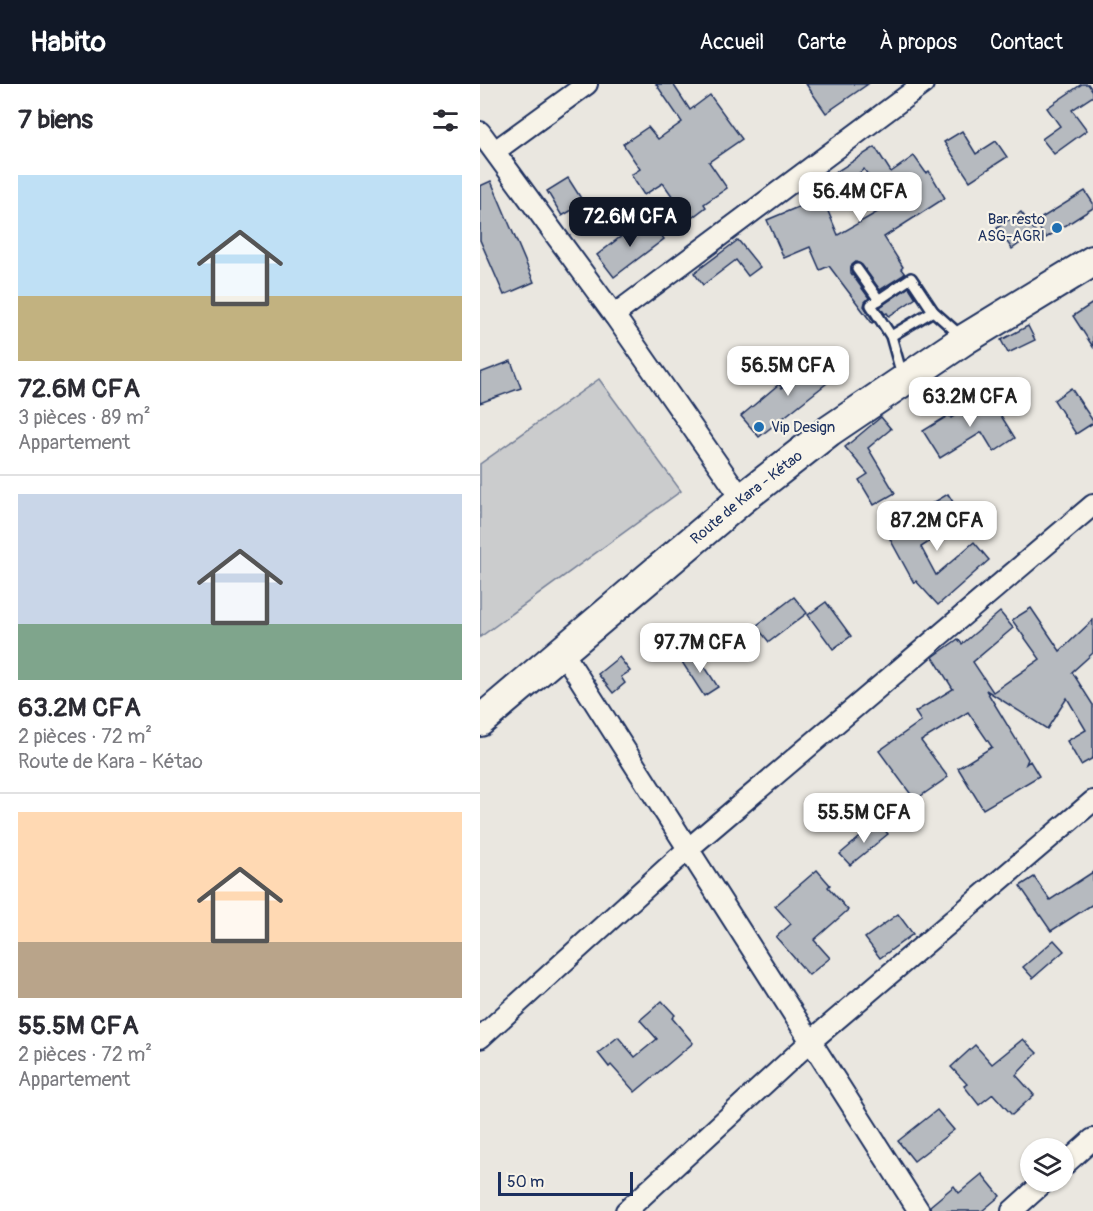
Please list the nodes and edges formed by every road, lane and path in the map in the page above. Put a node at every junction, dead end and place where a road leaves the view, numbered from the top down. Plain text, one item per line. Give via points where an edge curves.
1 (587, 84) edge
2 (923, 84) edge
3 (480, 132) edge
4 (495, 151) junction
5 (1093, 261) edge
6 (857, 269) dead end
7 (879, 300) junction
8 (933, 311) junction
9 (614, 315) junction
10 (891, 336) junction
11 (965, 339) junction
12 (903, 381) junction
13 (742, 499) junction
14 (1093, 505) edge
15 (562, 651) junction
16 (480, 722) edge
17 (1093, 801) edge
18 (688, 849) junction
19 (480, 1038) edge
20 (811, 1041) junction
21 (1093, 1139) edge
22 (1074, 1156) edge
23 (1033, 1192) edge
24 (626, 1211) edge
25 (919, 1211) edge
26 (1012, 1211) edge

1 - 4 street
2 - 9 street
3 - 4 street
4 - 9 street
5 - 11 main road, Route de Kara - Kétao
6 - 7 lane
7 - 8 lane via 911,278
7 - 10 lane via 871,305
8 - 10 lane
8 - 11 lane
9 - 13 street
10 - 12 lane
11 - 12 main road, Route de Kara - Kétao
12 - 13 main road, Route de Kara - Kétao via 829,431
13 - 15 main road, Route de Kara - Kétao
14 - 18 street
15 - 16 main road, Route de Kara - Kétao
15 - 18 street
17 - 20 street
18 - 19 street
18 - 20 street
20 - 24 street
20 - 25 street
21 - 22 street
23 - 26 street

